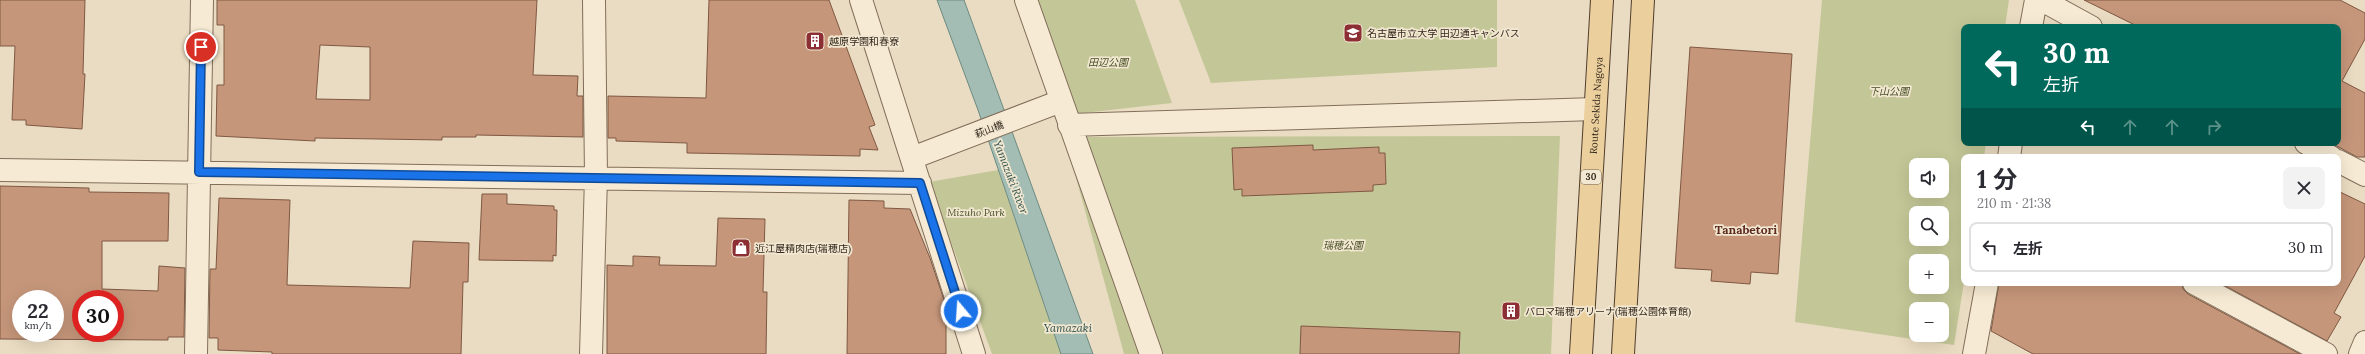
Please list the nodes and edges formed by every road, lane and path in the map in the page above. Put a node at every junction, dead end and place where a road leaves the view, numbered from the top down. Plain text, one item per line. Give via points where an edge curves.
1 (202, 0) edge
2 (594, 0) edge
3 (861, 0) edge
4 (1026, 0) edge
5 (1602, 0) edge
6 (1643, 0) edge
7 (2036, 0) edge
8 (2042, 0) edge
9 (2032, 24) edge
10 (2086, 24) edge
11 (1052, 105) junction
12 (1595, 109) junction
13 (1069, 125) junction
14 (2312, 146) edge
15 (2326, 154) edge
16 (912, 158) junction
17 (2341, 162) edge
18 (0, 170) edge
19 (199, 172) junction
20 (2365, 175) edge
21 (596, 177) junction
22 (920, 183) junction
23 (1986, 286) edge
24 (2200, 286) edge
25 (2365, 342) edge
26 (196, 354) edge
27 (591, 354) edge
28 (974, 354) edge
29 (1151, 354) edge
30 (1581, 354) edge
31 (1623, 354) edge
32 (1974, 354) edge
33 (2326, 354) edge
34 (2360, 354) edge

1 - 19 street
2 - 21 street
3 - 16 street
4 - 11 street
5 - 12 main road, Route Sekida Nagoya / 30
6 - 31 main road
7 - 9 street
8 - 10 street
11 - 13 street
11 - 16 street, 萩山橋
12 - 13 street
12 - 30 main road, Route Sekida Nagoya / 30
13 - 29 street
14 - 15 street
16 - 22 street
17 - 20 street
18 - 19 street
19 - 21 street
19 - 26 street
21 - 22 street
21 - 27 street
22 - 28 street
23 - 32 street
24 - 33 street
25 - 34 street

